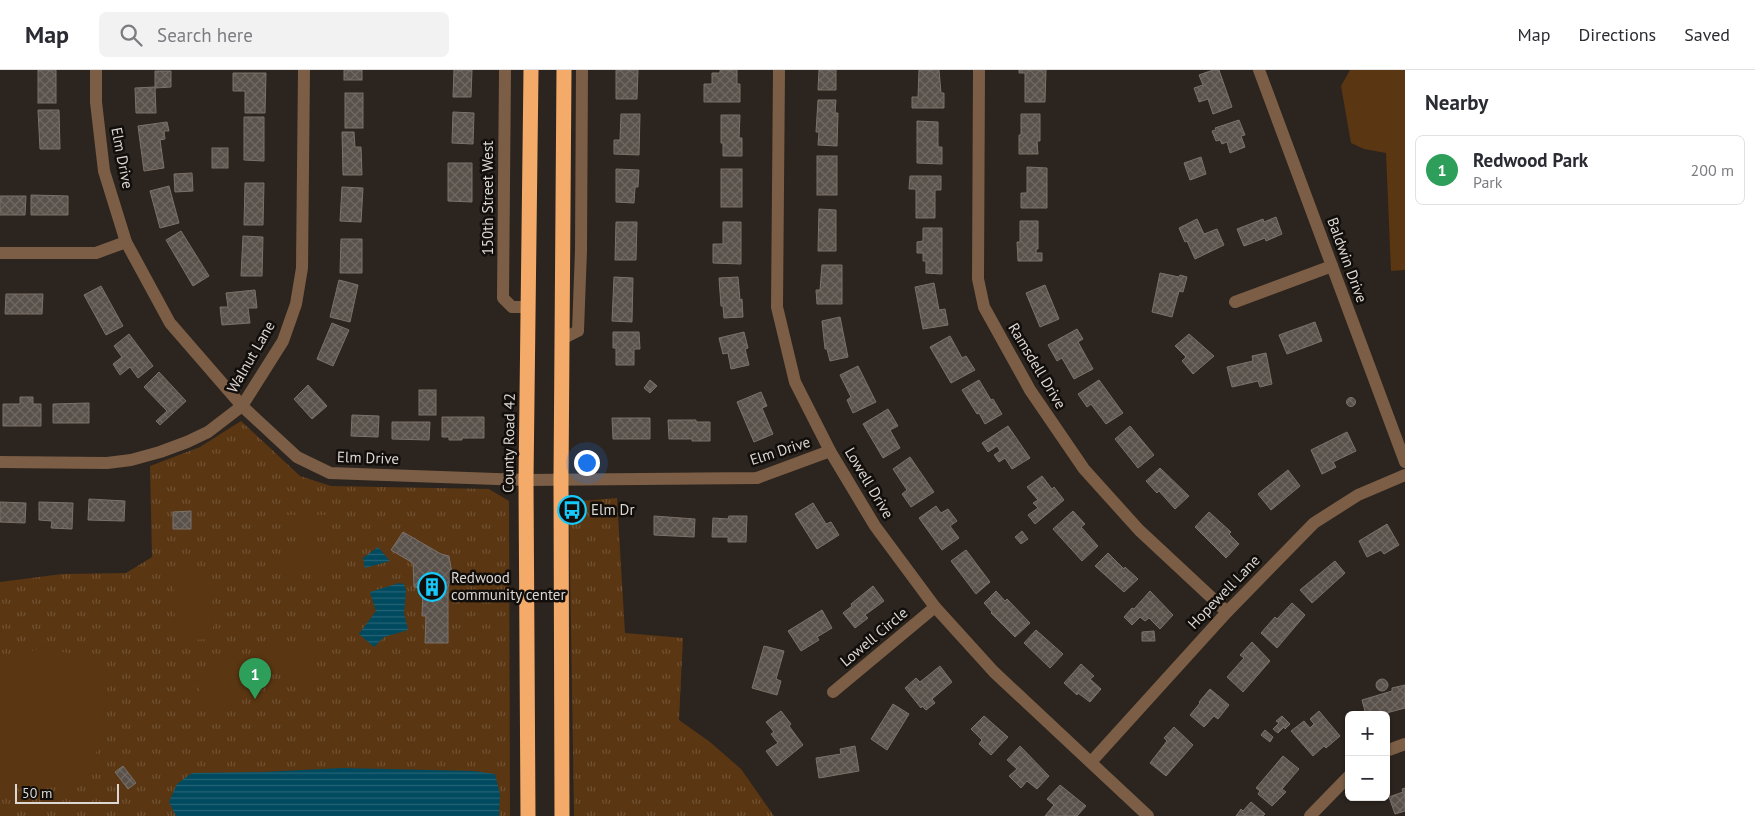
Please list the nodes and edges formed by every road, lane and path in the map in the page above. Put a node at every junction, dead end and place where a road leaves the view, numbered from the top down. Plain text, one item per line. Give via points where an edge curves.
1 (96, 70) edge
2 (304, 70) edge
3 (505, 70) edge
4 (531, 70) edge
5 (564, 70) edge
6 (582, 70) edge
7 (779, 70) edge
8 (979, 70) edge
9 (1259, 70) edge
10 (126, 242) junction
11 (0, 253) edge
12 (1332, 266) junction
13 (1235, 302) dead end
14 (528, 308) junction
15 (562, 339) junction
16 (242, 406) junction
17 (830, 451) junction
18 (0, 462) edge
19 (1405, 462) edge
20 (1405, 475) edge
21 (526, 480) junction
22 (562, 480) junction
23 (936, 607) junction
24 (1227, 612) junction
25 (833, 692) dead end
26 (1405, 744) edge
27 (1390, 750) edge
28 (1091, 762) junction
29 (1345, 780) edge
30 (528, 816) edge
31 (562, 816) edge
32 (1148, 816) edge
33 (1310, 816) edge

1 - 10 street, Elm Drive via 96,102 104,171
2 - 16 street, Walnut Lane via 302,268 296,304 283,341
3 - 14 street, 150th Street West via 504,298 512,307
4 - 14 highway, County Road 42
5 - 15 highway
6 - 15 street via 578,331
7 - 17 street, Lowell Drive via 776,307 795,382
8 - 24 street, Ramsdell Drive via 978,279 984,307 1030,390 1084,468 1139,530
9 - 12 street, Baldwin Drive
10 - 11 street via 96,253
10 - 16 street, Elm Drive via 170,323
12 - 13 street
12 - 19 street, Baldwin Drive
14 - 21 highway, County Road 42
15 - 22 highway
16 - 18 street, Walnut Lane via 208,432 131,460 107,463
16 - 21 street, Elm Drive via 297,457 330,473
17 - 22 street, Elm Drive via 757,478
17 - 23 street, Lowell Drive via 875,526
20 - 24 street, Hopewell Lane via 1358,495 1314,523
21 - 22 street, Elm Drive
21 - 30 highway, County Road 42
22 - 31 highway
23 - 25 street, Lowell Circle
23 - 28 street, Lowell Drive via 994,672
24 - 28 street, Hopewell Lane
26 - 27 street
28 - 32 street, Lowell Drive
29 - 33 street

